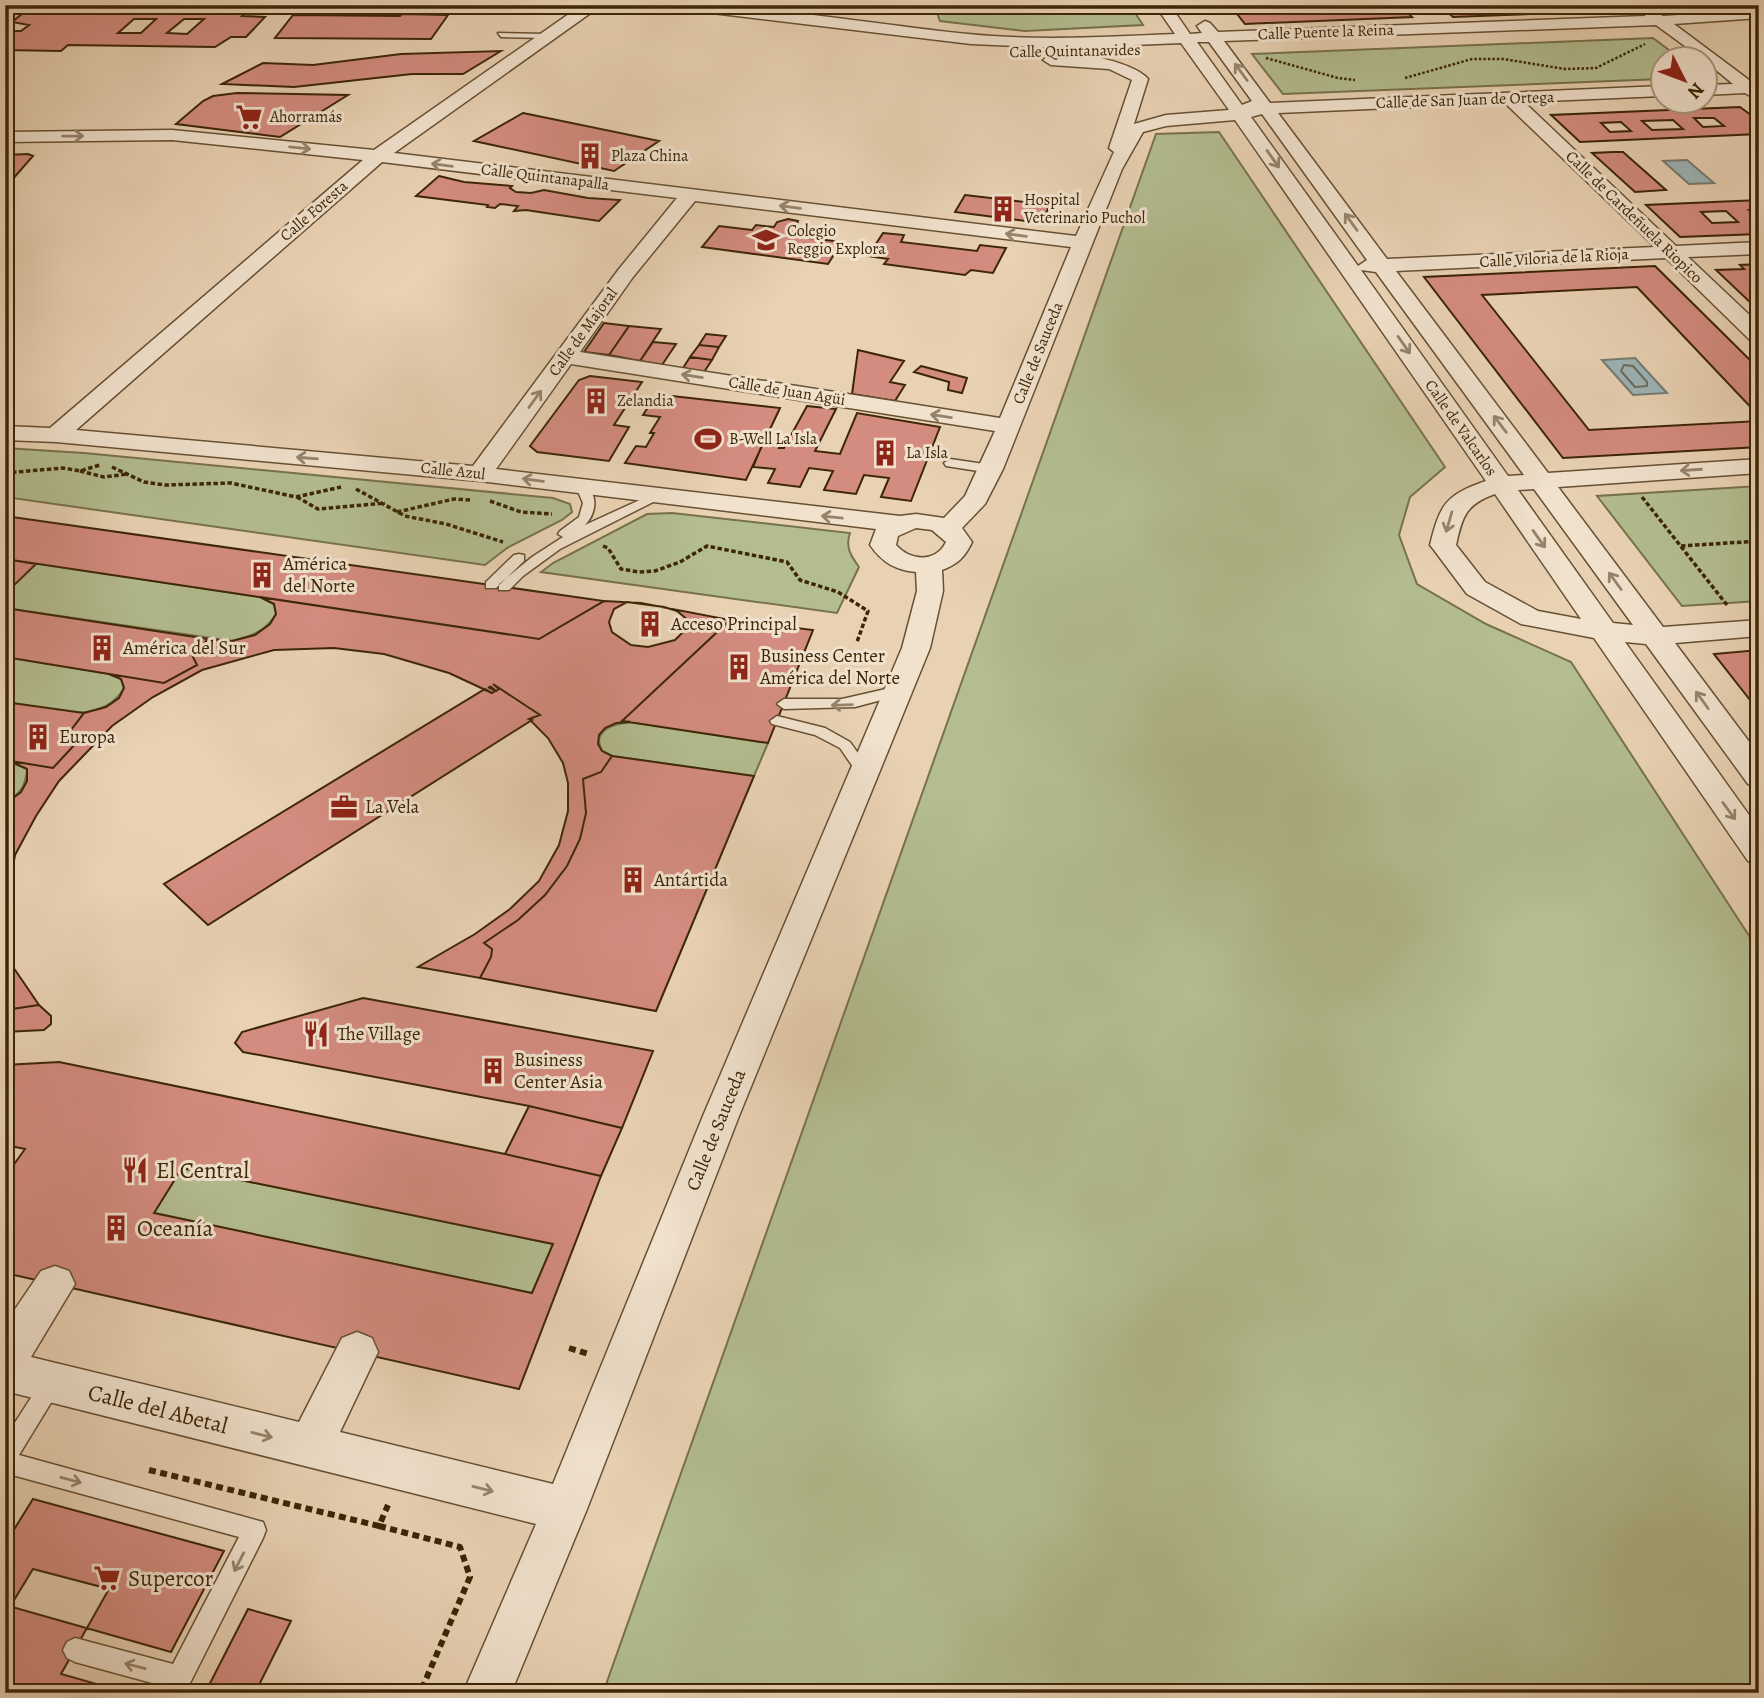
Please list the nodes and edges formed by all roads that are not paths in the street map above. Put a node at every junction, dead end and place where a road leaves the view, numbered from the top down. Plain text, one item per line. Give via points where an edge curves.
1 (620, 5) edge
2 (679, 5) edge
3 (1162, 5) edge
4 (1639, 5) edge
5 (584, 6) edge
6 (1194, 11) dead end
7 (1421, 11) dead end
8 (1759, 14) edge
9 (1680, 23) edge
10 (1759, 24) edge
11 (1439, 28) junction
12 (914, 29) junction
13 (501, 35) dead end
14 (545, 36) junction
15 (1218, 41) junction
16 (1190, 43) junction
17 (1008, 53) junction
18 (1718, 90) edge
19 (1755, 91) edge
20 (1648, 92) edge
21 (1510, 98) junction
22 (1267, 108) junction
23 (1237, 109) junction
24 (1126, 120) junction
25 (5, 137) edge
26 (378, 156) junction
27 (1113, 169) junction
28 (690, 195) junction
29 (1083, 243) junction
30 (1759, 248) edge
31 (1671, 252) junction
32 (1383, 266) junction
33 (1349, 267) junction
34 (1759, 336) edge
35 (565, 356) junction
36 (1008, 426) junction
37 (5, 433) edge
38 (56, 435) junction
39 (950, 463) dead end
40 (1759, 466) edge
41 (991, 469) junction
42 (480, 474) junction
43 (1541, 479) junction
44 (1500, 484) junction
45 (582, 487) junction
46 (659, 496) junction
47 (900, 524) junction
48 (948, 528) junction
49 (929, 565) junction
50 (1752, 628) edge
51 (1604, 631) junction
52 (1655, 636) junction
53 (899, 691) junction
54 (783, 704) dead end
55 (777, 721) dead end
56 (865, 773) junction
57 (1759, 777) edge
58 (1759, 853) edge
59 (55, 1284) dead end
60 (357, 1352) dead end
61 (5, 1360) edge
62 (5, 1371) edge
63 (51, 1382) junction
64 (310, 1446) junction
65 (5, 1460) edge
66 (565, 1509) junction
67 (75, 1650) dead end
68 (176, 1686) edge
69 (487, 1693) edge

1 - 5 street
2 - 12 street, Calle Quintanavides
3 - 16 street, Calle de Valcarlos
4 - 9 street
5 - 14 street, Calle Foresta
6 - 15 street, Calle de Valcarlos
7 - 11 street
8 - 9 street, Calle Puente la Reina
9 - 10 street, Calle Puente la Reina
9 - 11 street, Calle Puente la Reina
9 - 15 street, Calle Puente la Reina
9 - 19 street
11 - 15 street, Calle Puente la Reina
12 - 16 street, Calle Quintanavides via 1016,43
12 - 17 street, Calle Quintanavides
13 - 14 lane
14 - 26 street, Calle Foresta
15 - 16 street, Calle Puente la Reina
22 -> 15 street, Calle de Valcarlos
16 - 17 street, Calle Quintanavides
16 - 23 street, Calle de Valcarlos
17 - 24 street, Calle de Sauceda via 1132,71 1140,79
18 - 19 street
20 - 21 street, Calle de San Juan de Ortega
21 - 22 street, Calle de San Juan de Ortega
21 - 31 street, Calle de Cardeñuela Riopico
22 - 23 street, Calle de San Juan de Ortega
32 -> 22 street, Calle de Valcarlos
23 - 24 street via 1147,108
23 - 27 street, Calle de Sauceda via 1168,118 1136,129
23 -> 33 street, Calle de Valcarlos
24 - 27 street, Calle de Sauceda
25 -> 26 street, Calle Quintanapalla via 172,135
28 -> 26 street, Calle Quintanapalla
26 - 38 street, Calle Foresta
27 - 29 street, Calle de Sauceda
29 -> 28 street, Calle Quintanapalla
28 - 35 street, Calle de Majoral
29 - 36 street, Calle de Sauceda
30 - 31 street, Calle Viloria de la Rioja
31 - 32 street, Calle Viloria de la Rioja
31 - 34 street, Calle de Cardeñuela Riopico
32 - 33 street, Calle Viloria de la Rioja
43 -> 32 street, Calle de Valcarlos
33 -> 44 street, Calle de Valcarlos
36 -> 35 street, Calle de Juan Agüi
42 -> 35 street, Calle de Majoral
36 - 41 street, Calle de Sauceda
37 - 38 street, Calle Azul
42 -> 38 street, Calle Azul
39 - 41 lane
40 -> 43 street
41 - 48 street, Calle de Sauceda via 976,499
45 -> 42 street, Calle Azul
43 - 44 street
52 -> 43 street, Calle de Valcarlos
44 -> 51 street, Calle de Valcarlos
44 -> 51 street via 1474,493 1451,512 1443,545 1476,588 1531,618
45 - 46 street, Calle Azul
45 - 46 lane via 591,501 587,517 515,561 498,586 529,562
47 -> 46 street, Calle Azul
47 - 48 street via 934,522
47 - 49 street via 883,539 886,551 909,564
48 - 49 street via 956,534 957,549
49 - 53 street, Calle de Sauceda via 930,591 922,625
50 - 52 street
51 - 52 street
51 -> 58 street, Calle de Valcarlos
57 -> 52 street, Calle de Valcarlos
53 -> 54 lane via 843,706
53 - 56 street, Calle de Sauceda
55 - 56 lane via 820,732 845,745
56 - 66 street, Calle de Sauceda via 721,1116
59 - 61 street
60 - 64 street
62 - 63 street, Calle del Abetal
63 -> 64 street, Calle del Abetal
63 - 65 lane
64 -> 66 street, Calle del Abetal
65 -> 68 lane via 256,1530
66 - 69 street, Calle de Sauceda
68 -> 67 lane

